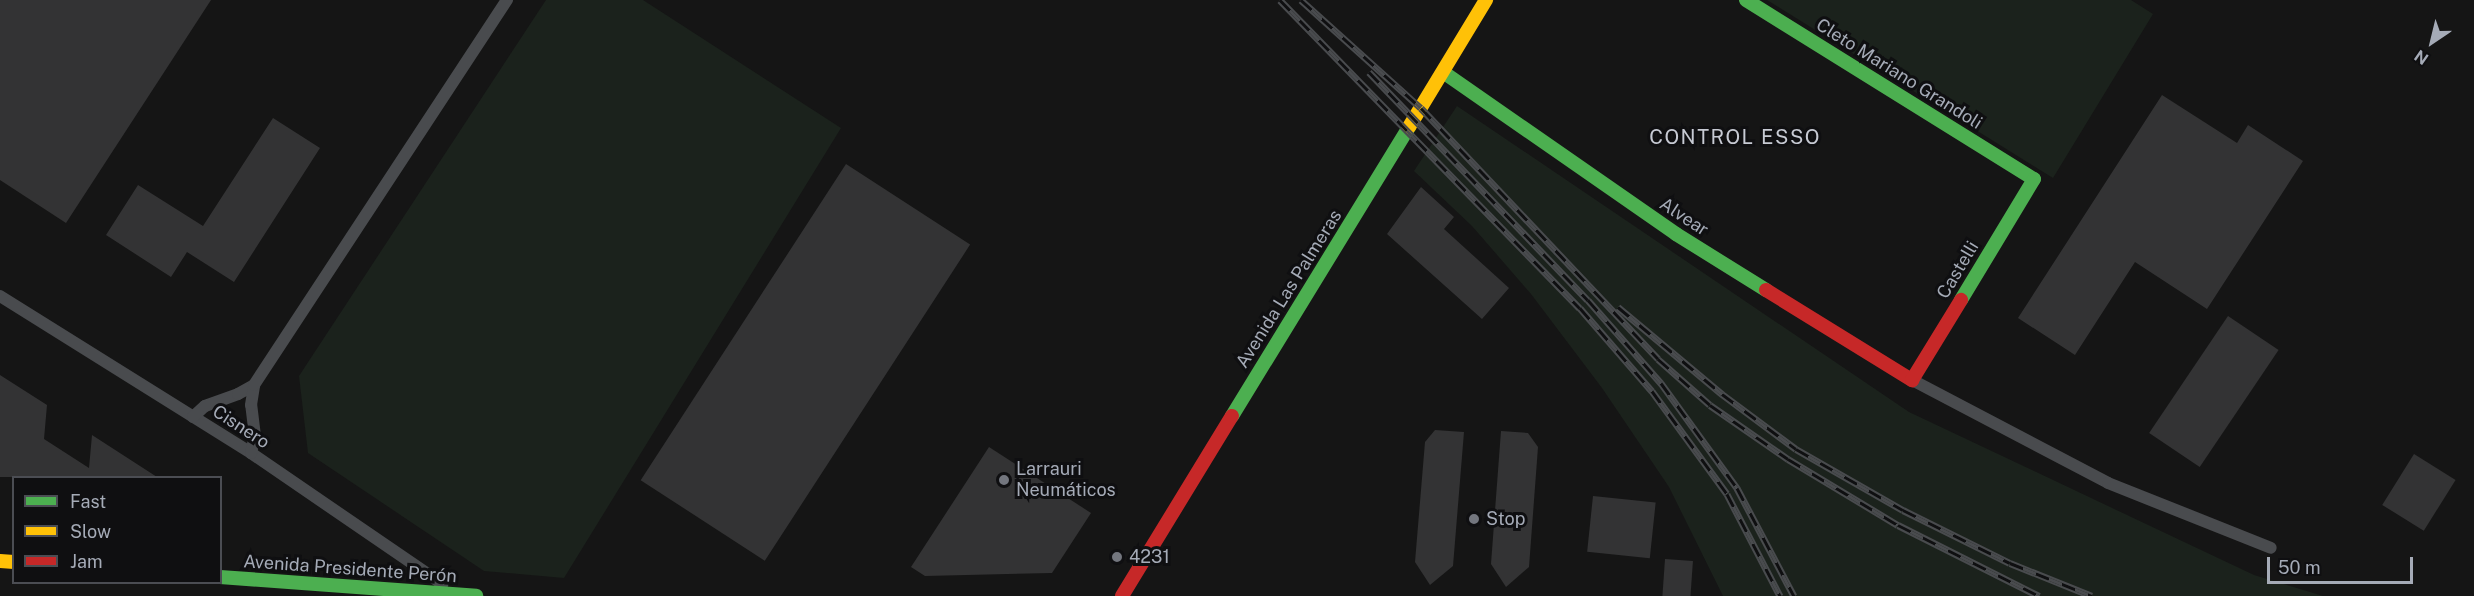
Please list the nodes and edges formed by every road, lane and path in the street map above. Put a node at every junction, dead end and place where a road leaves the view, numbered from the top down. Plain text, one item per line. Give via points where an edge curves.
1 (507, 0) edge
2 (1486, 0) edge
3 (1746, 0) edge
4 (1443, 72) junction
5 (2034, 179) joint
6 (0, 296) edge
7 (1912, 380) junction
8 (254, 385) junction
9 (193, 417) junction
10 (251, 453) junction
11 (2271, 548) dead end
12 (222, 577) edge
13 (458, 595) edge
14 (476, 596) edge
15 (1122, 596) edge

1 - 8 lane
2 - 4 street, Avenida Las Palmeras
3 - 5 street, Cleto Mariano Grandoli
4 - 7 street, Alvear via 1676,234
4 - 15 street, Avenida Las Palmeras
5 - 7 street, Castelli
6 - 9 lane, Cisnero
7 - 11 lane via 2108,483
8 - 9 lane via 205,406
8 - 10 lane via 251,405 255,436
9 - 10 lane, Cisnero
10 - 13 lane, Cisnero
12 - 13 street, Avenida Presidente Perón
13 - 14 street, Avenida Presidente Perón

